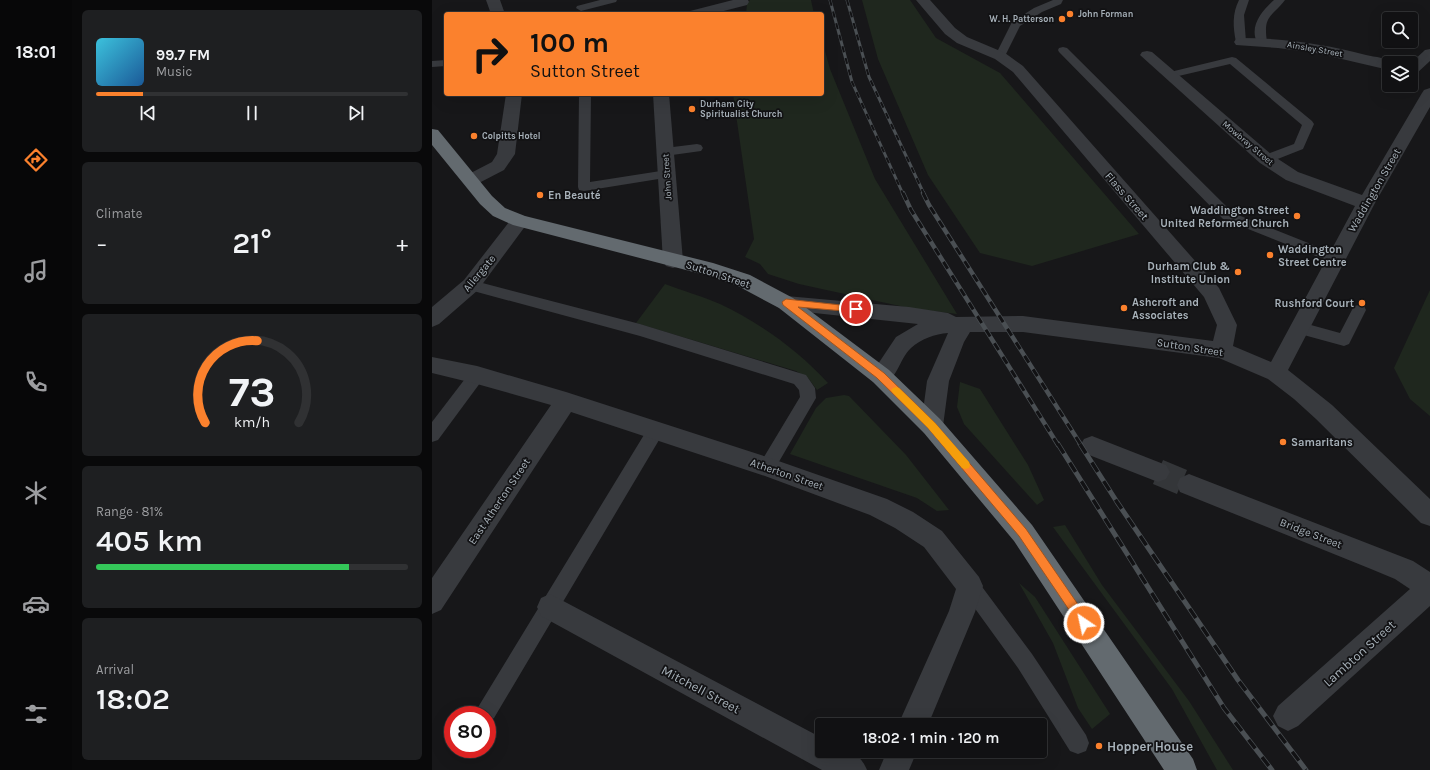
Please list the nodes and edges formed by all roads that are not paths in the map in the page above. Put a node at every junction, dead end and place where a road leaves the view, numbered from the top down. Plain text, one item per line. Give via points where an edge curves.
1 (493, 0) edge
2 (612, 0) edge
3 (923, 0) edge
4 (1058, 0) edge
5 (1244, 0) edge
6 (1280, 0) edge
7 (742, 1) edge
8 (580, 7) edge
9 (497, 12) edge
10 (702, 12) edge
11 (1241, 42) joint
12 (1262, 42) junction
13 (1063, 50) dead end
14 (1430, 53) edge
15 (1147, 55) dead end
16 (1000, 56) junction
17 (444, 63) edge
18 (1382, 63) edge
19 (432, 64) edge
20 (1170, 75) junction
21 (1419, 78) edge
22 (514, 96) edge
23 (585, 96) edge
24 (661, 96) edge
25 (432, 134) edge
26 (697, 148) dead end
27 (666, 152) junction
28 (1266, 159) junction
29 (667, 174) junction
30 (471, 180) junction
31 (1366, 203) junction
32 (520, 221) junction
33 (1336, 259) junction
34 (673, 260) junction
35 (471, 285) junction
36 (786, 302) junction
37 (1359, 310) dead end
38 (432, 319) edge
39 (964, 324) junction
40 (1300, 328) junction
41 (1222, 350) junction
42 (432, 366) edge
43 (1276, 373) junction
44 (477, 375) junction
45 (881, 376) junction
46 (566, 400) junction
47 (932, 426) junction
48 (656, 430) junction
49 (432, 435) edge
50 (1092, 446) dead end
51 (767, 467) junction
52 (1158, 472) tunnel mouth
53 (1190, 485) tunnel mouth
54 (1430, 515) edge
55 (970, 586) junction
56 (1430, 588) edge
57 (432, 601) edge
58 (550, 607) junction
59 (490, 706) edge
60 (1288, 716) dead end
61 (916, 718) edge
62 (1078, 742) dead end
63 (899, 758) edge
64 (852, 770) edge
65 (894, 770) edge
66 (1182, 770) edge

1 - 9 street
2 - 8 lane
3 - 16 street, Flass Street via 945,26 962,40
4 - 16 lane via 1016,24
5 - 11 lane via 1240,7 1238,22
6 - 12 lane via 1262,19
7 - 10 street
11 - 12 street, Ainsley Street
12 - 18 street, Ainsley Street via 1314,48
13 - 33 lane via 1228,216
14 - 21 street, Waddington Street
15 - 20 street, Mowbray Street
16 - 41 street, Flass Street via 1018,69 1212,293 1227,325
17 - 19 lane
20 - 28 street, Mowbray Street
20 - 28 lane via 1232,60 1308,124 1299,146
21 - 31 street, Waddington Street
22 - 30 street via 506,154 498,166
23 - 29 lane via 584,187
24 - 27 street, John Street
25 - 30 highway, Sutton Street
26 - 27 lane
27 - 29 street, John Street
28 - 31 street, Mowbray Street via 1292,176
29 - 34 street, John Street
30 - 32 highway, Sutton Street via 499,212
31 - 33 street, Waddington Street
32 - 34 highway, Sutton Street
32 - 35 street, Allergate
33 - 40 street, Waddington Street
34 - 36 highway, Sutton Street via 743,280
35 - 38 street, Allergate
35 - 51 lane via 640,330 800,379 807,388 808,398
36 - 39 street, Sutton Street via 909,315
36 - 45 highway
37 - 40 lane via 1344,340
39 - 41 street, Sutton Street via 1023,324
39 - 45 street, Sutton Street via 930,328 903,343
39 - 47 street via 954,341 938,381
40 - 43 street, Waddington Street
41 - 43 street, Sutton Street
42 - 44 street, Atherton Street
43 - 54 street, Sutton Street via 1324,412
44 - 46 street, Atherton Street
44 - 49 lane
45 - 47 highway
46 - 48 street, Atherton Street
46 - 57 street, East Atherton Street
47 - 66 highway via 1023,533
48 - 51 street, Atherton Street
48 - 58 lane
50 - 52 street
51 - 55 street, Atherton Street via 878,507 904,520 933,539
53 - 56 street, Bridge Street via 1386,562 1404,570
55 - 61 street via 962,612
55 - 62 lane via 1025,661
56 - 60 street, Lambton Street
58 - 59 lane
58 - 64 street, Mitchell Street
63 - 65 street

